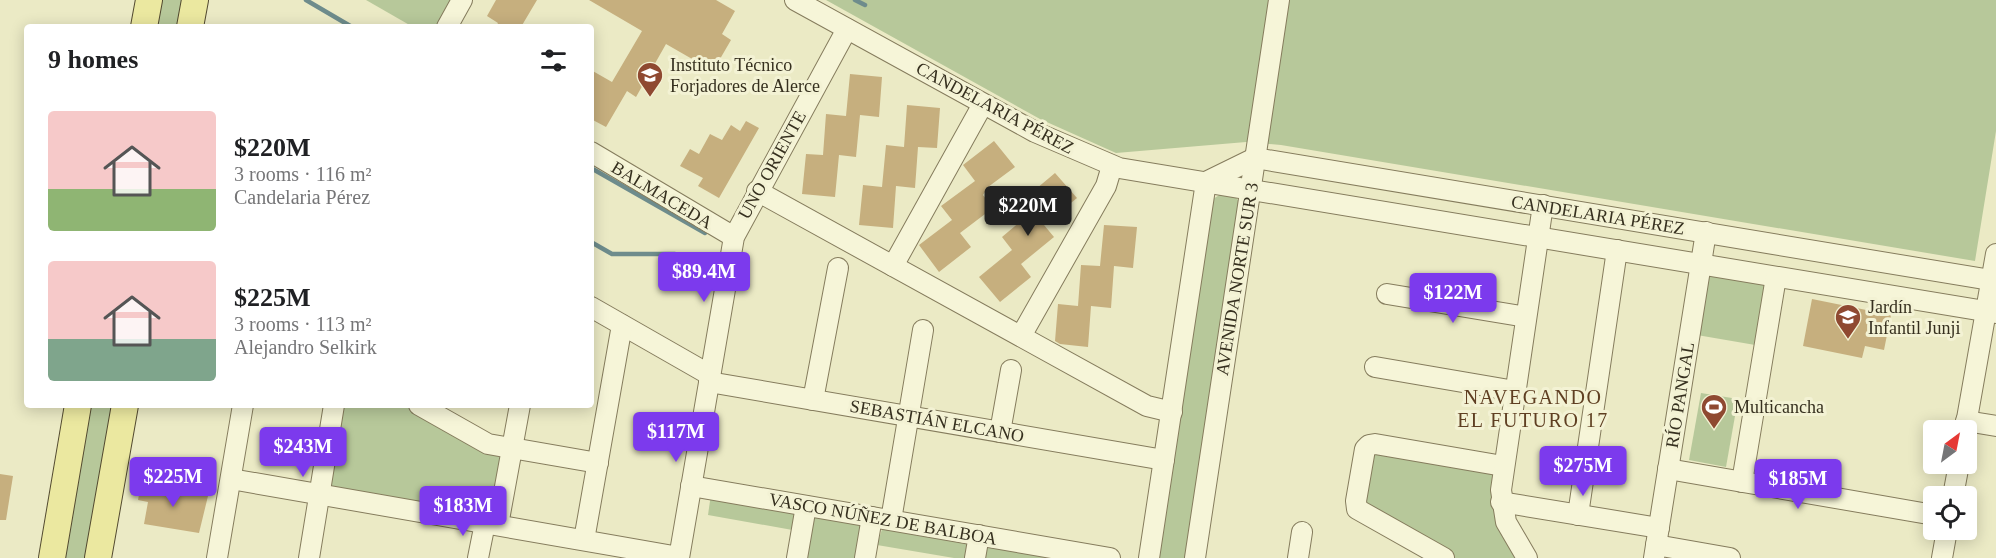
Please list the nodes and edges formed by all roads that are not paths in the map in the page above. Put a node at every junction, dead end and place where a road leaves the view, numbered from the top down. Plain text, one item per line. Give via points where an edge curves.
1 (149, 0) edge
2 (195, 0) edge
3 (462, 0) edge
4 (795, 0) edge
5 (1279, 0) edge
6 (145, 24) edge
7 (191, 24) edge
8 (449, 24) edge
9 (847, 28) junction
10 (983, 104) junction
11 (594, 154) edge
12 (1255, 158) junction
13 (1112, 166) junction
14 (1206, 182) junction
15 (1250, 189) junction
16 (757, 191) junction
17 (1543, 205) junction
18 (1706, 232) junction
19 (734, 237) junction
20 (1538, 237) junction
21 (1617, 250) junction
22 (1996, 254) edge
23 (1701, 264) junction
24 (893, 266) junction
25 (838, 268) dead end
26 (1776, 277) junction
27 (1994, 280) edge
28 (1387, 294) dead end
29 (594, 310) edge
30 (1991, 313) edge
31 (1526, 317) junction
32 (622, 325) junction
33 (923, 330) dead end
34 (1021, 336) junction
35 (1375, 368) dead end
36 (1011, 370) dead end
37 (710, 379) junction
38 (1515, 391) junction
39 (813, 400) junction
40 (77, 408) edge
41 (124, 408) edge
42 (243, 408) edge
43 (334, 408) edge
44 (423, 408) edge
45 (519, 408) edge
46 (1172, 412) junction
47 (909, 417) junction
48 (1967, 420) edge
49 (1977, 426) edge
50 (1996, 426) edge
51 (1000, 432) junction
52 (512, 449) junction
53 (1164, 460) junction
54 (598, 463) junction
55 (1503, 466) junction
56 (1668, 469) junction
57 (231, 479) junction
58 (1742, 482) junction
59 (691, 486) junction
60 (320, 494) junction
61 (1501, 502) junction
62 (806, 506) junction
63 (1923, 513) edge
64 (1578, 515) junction
65 (881, 519) junction
66 (491, 524) junction
67 (1302, 532) dead end
68 (979, 536) junction
69 (584, 540) junction
70 (1945, 540) edge
71 (1657, 544) edge
72 (1058, 554) edge
73 (679, 557) edge
74 (52, 558) edge
75 (98, 558) edge
76 (217, 558) edge
77 (309, 558) edge
78 (478, 558) edge
79 (797, 558) edge
80 (865, 558) edge
81 (975, 558) edge
82 (1110, 558) edge
83 (1149, 558) edge
84 (1194, 558) edge
85 (1298, 558) edge
86 (1444, 558) edge
87 (1527, 558) edge
88 (1730, 558) edge
89 (1942, 558) edge

1 - 6 main road
2 - 7 main road
3 - 8 street
4 - 9 street, CANDELARIA PÉREZ
5 - 12 street, AVENIDA NORTE SUR 3
9 - 10 street, CANDELARIA PÉREZ
9 - 16 street, UNO ORIENTE
10 - 13 street, CANDELARIA PÉREZ
10 - 24 street
11 - 19 street, BALMACEDA
12 - 14 street
12 - 15 street, AVENIDA NORTE SUR 3
12 - 17 street, CANDELARIA PÉREZ
13 - 14 street, CANDELARIA PÉREZ
13 - 34 street via 1106,186
14 - 15 street, CANDELARIA PÉREZ
14 - 46 street
15 - 20 street, CANDELARIA PÉREZ
15 - 84 street, AVENIDA NORTE SUR 3
16 - 19 street, UNO ORIENTE
16 - 24 street
17 - 18 street, CANDELARIA PÉREZ
17 - 20 street
18 - 23 street, RÍO PANGAL
18 - 27 street, CANDELARIA PÉREZ
19 - 37 street, UNO ORIENTE
20 - 21 street, CANDELARIA PÉREZ
20 - 31 street
21 - 23 street, CANDELARIA PÉREZ
21 - 64 street
22 - 27 street
23 - 26 street, CANDELARIA PÉREZ
23 - 56 street, RÍO PANGAL
24 - 34 street
25 - 39 street
26 - 30 street, CANDELARIA PÉREZ
26 - 58 street
27 - 30 street
28 - 31 street
29 - 32 street, SEBASTIÁN ELCANO
30 - 48 street
31 - 38 street
32 - 37 street, SEBASTIÁN ELCANO
32 - 54 street
33 - 47 street
34 - 46 street via 1149,407
35 - 38 street
36 - 51 street
37 - 39 street, SEBASTIÁN ELCANO
37 - 59 street, UNO ORIENTE
38 - 55 street
39 - 47 street, SEBASTIÁN ELCANO
40 - 74 main road
41 - 75 main road
42 - 57 street
43 - 60 street
44 - 52 street via 483,442
45 - 52 street
46 - 53 street
47 - 51 street, SEBASTIÁN ELCANO
47 - 65 street
49 - 50 street
51 - 53 street, SEBASTIÁN ELCANO
52 - 54 street
52 - 66 street
53 - 83 street
54 - 69 street
55 - 61 street
55 - 86 street via 1375,444 1365,449 1357,509
56 - 58 street
56 - 71 street, RÍO PANGAL
57 - 60 street
57 - 76 street
58 - 63 street
59 - 62 street, VASCO NÚÑEZ DE BALBOA
59 - 73 street, UNO ORIENTE
60 - 66 street
60 - 77 street
61 - 64 street
61 - 87 street via 1508,527
62 - 65 street, VASCO NÚÑEZ DE BALBOA
62 - 79 street
64 - 71 street
65 - 68 street, VASCO NÚÑEZ DE BALBOA
65 - 80 street
66 - 69 street
66 - 78 street
67 - 85 street
68 - 72 street, VASCO NÚÑEZ DE BALBOA
68 - 81 street
69 - 73 street
70 - 89 street
71 - 88 street
72 - 82 street, VASCO NÚÑEZ DE BALBOA

